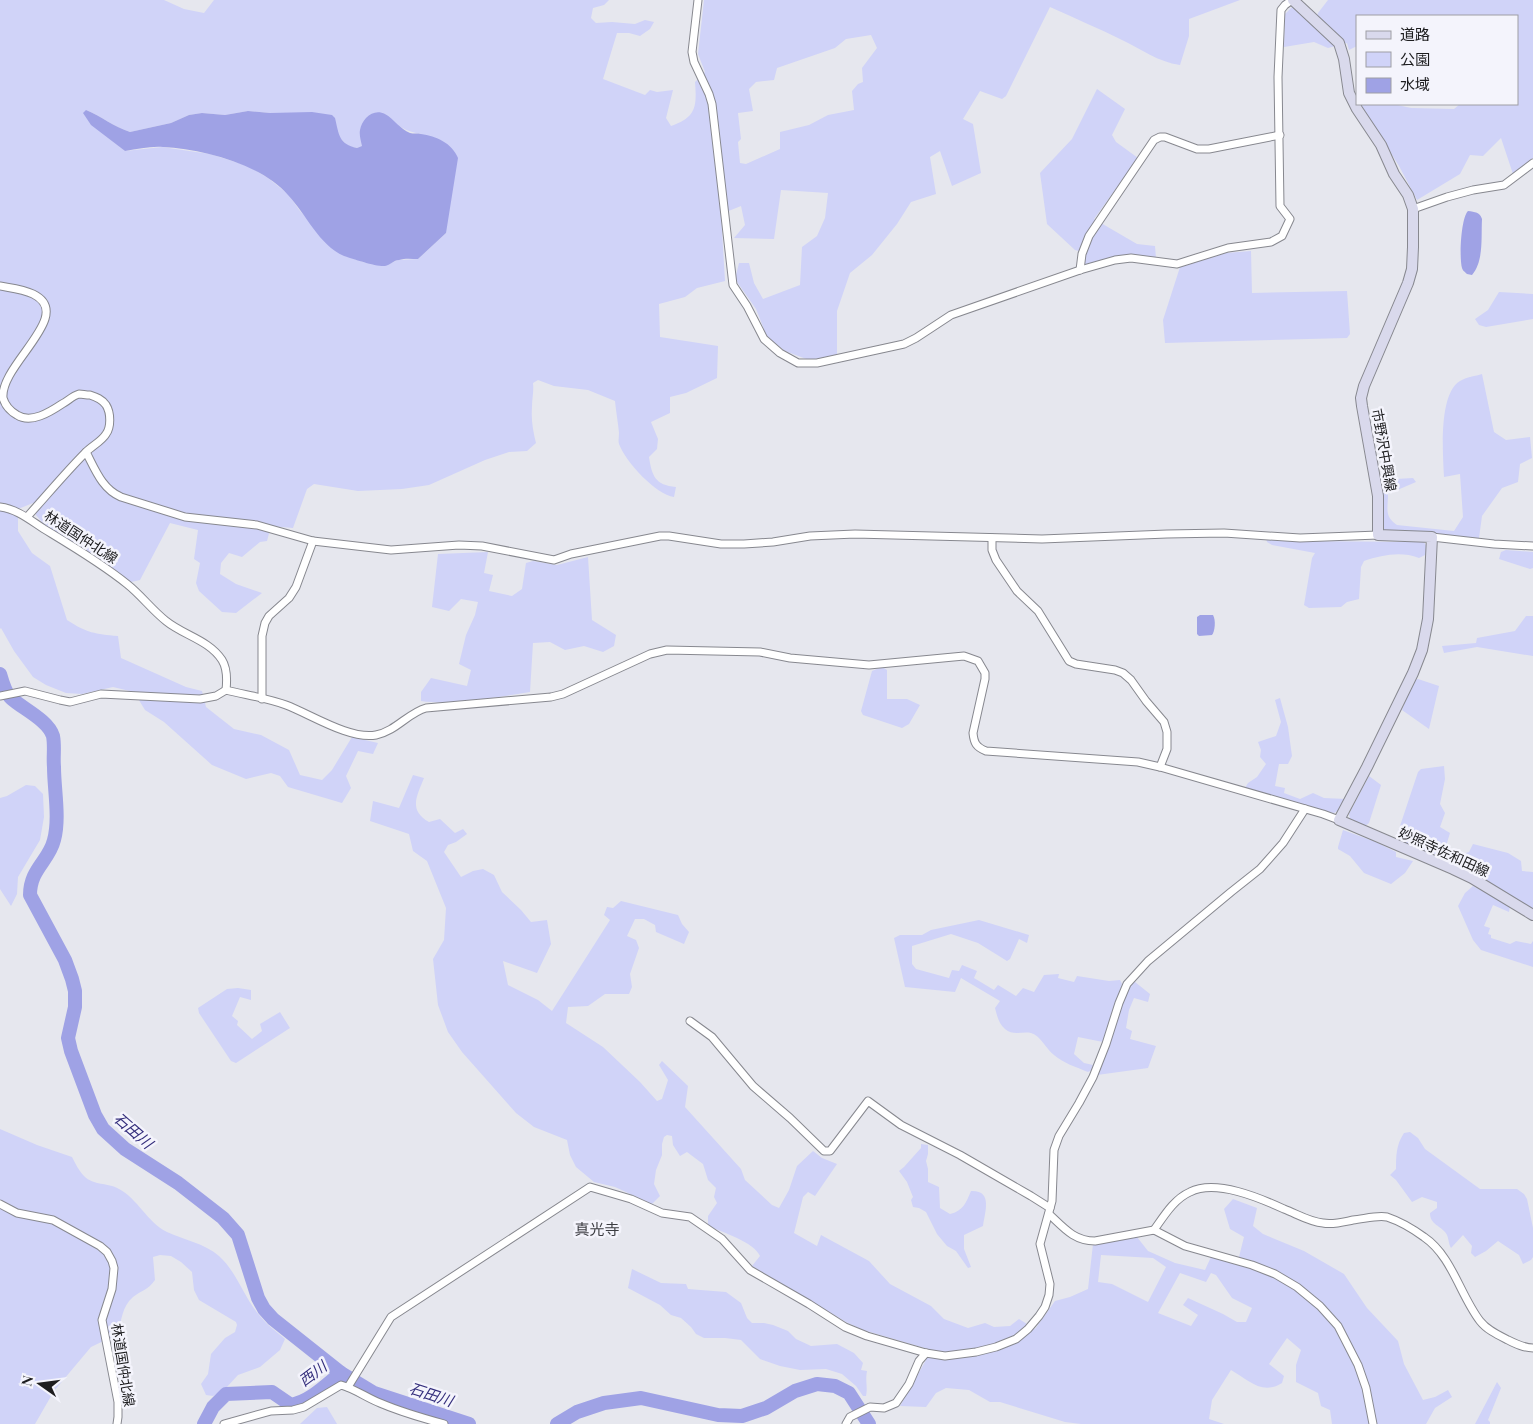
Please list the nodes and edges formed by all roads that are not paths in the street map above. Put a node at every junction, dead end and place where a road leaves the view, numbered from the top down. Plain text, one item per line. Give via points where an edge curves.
1 (698, 0) edge
2 (1293, 0) edge
3 (1280, 135) junction
4 (1533, 163) edge
5 (1413, 209) junction
6 (1080, 270) junction
7 (0, 286) edge
8 (86, 452) junction
9 (0, 507) edge
10 (27, 517) junction
11 (1378, 535) junction
12 (992, 538) junction
13 (1432, 538) junction
14 (313, 541) junction
15 (1533, 546) edge
16 (226, 690) junction
17 (0, 696) edge
18 (262, 699) junction
19 (1160, 767) junction
20 (1305, 809) junction
21 (1339, 820) junction
22 (1533, 915) edge
23 (690, 1021) dead end
24 (0, 1204) edge
25 (1050, 1211) junction
26 (1154, 1230) junction
27 (1533, 1348) edge
28 (926, 1353) junction
29 (348, 1387) junction
30 (848, 1421) edge
31 (117, 1424) edge
32 (224, 1424) edge
33 (444, 1424) edge
34 (1373, 1424) edge

1 - 6 street via 692,52 712,104 733,285 764,338 780,353 793,362 807,364 904,344 951,314
2 - 3 street via 1281,10
2 - 5 main road, 市野沢中興線 via 1339,43 1349,93 1381,145
3 - 6 street via 1209,149 1197,149 1165,137 1154,140 1089,236
3 - 6 street via 1280,206 1290,219 1282,236 1272,242 1228,248 1177,264 1131,258
4 - 5 street via 1504,185 1473,190
5 - 11 main road, 市野沢中興線 via 1412,269 1361,398 1378,496
7 - 8 street, 林道国仲北線 via 35,295 44,303 46,311 30,343 7,373 2,393 5,403 14,413 27,419 45,414 79,394 99,398 109,413 109,428 106,435
8 - 10 street, 林道国仲北線
8 - 14 street via 102,482 111,493 121,497 185,516 257,525
9 - 10 street
10 - 16 street, 林道国仲北線 via 106,568 166,622 213,650 223,661
11 - 12 street via 1300,538 1224,533
11 - 13 main road
12 - 14 street via 856,534 721,544 660,536 554,560 482,546 391,550
12 - 19 street via 996,560 1017,590 1038,610 1069,660 1123,673 1164,722 1168,749
13 - 15 street
13 - 21 main road via 1428,619 1422,650 1380,742
14 - 18 street via 296,587 265,623
16 - 17 street via 200,699 101,694 70,702 25,691
16 - 18 street
18 - 19 street via 367,736 389,730 426,708 563,694 650,654 667,650 760,652 869,665 964,656 978,661 985,673 973,733 979,748 1138,762
19 - 20 street
20 - 21 street
20 - 25 street via 1260,869 1148,961 1127,984 1093,1076 1054,1150
21 - 22 main road, 妙照寺佐和田線 via 1472,878
23 - 25 street via 712,1037 753,1086 824,1151 830,1151 868,1101 900,1125 960,1155 1031,1196
24 - 31 street, 林道国仲北線 via 17,1213 53,1220 100,1246 112,1260 112,1289 102,1320 118,1402
25 - 26 street via 1073,1235 1086,1241
25 - 28 street via 1040,1244 1050,1284 1049,1295 1040,1316 1016,1339 996,1347 945,1356
26 - 27 street via 1180,1198 1203,1187 1247,1195 1322,1223 1386,1217 1426,1238 1442,1256 1487,1328 1517,1345
26 - 34 street via 1185,1246 1275,1274 1320,1306 1338,1326 1358,1365
28 - 29 street via 845,1327 750,1270 722,1239 690,1217 662,1213 631,1199 590,1187 391,1316
28 - 30 street via 896,1403 884,1408 870,1407
29 - 32 street via 341,1385 304,1407 271,1411
29 - 33 street via 397,1410

